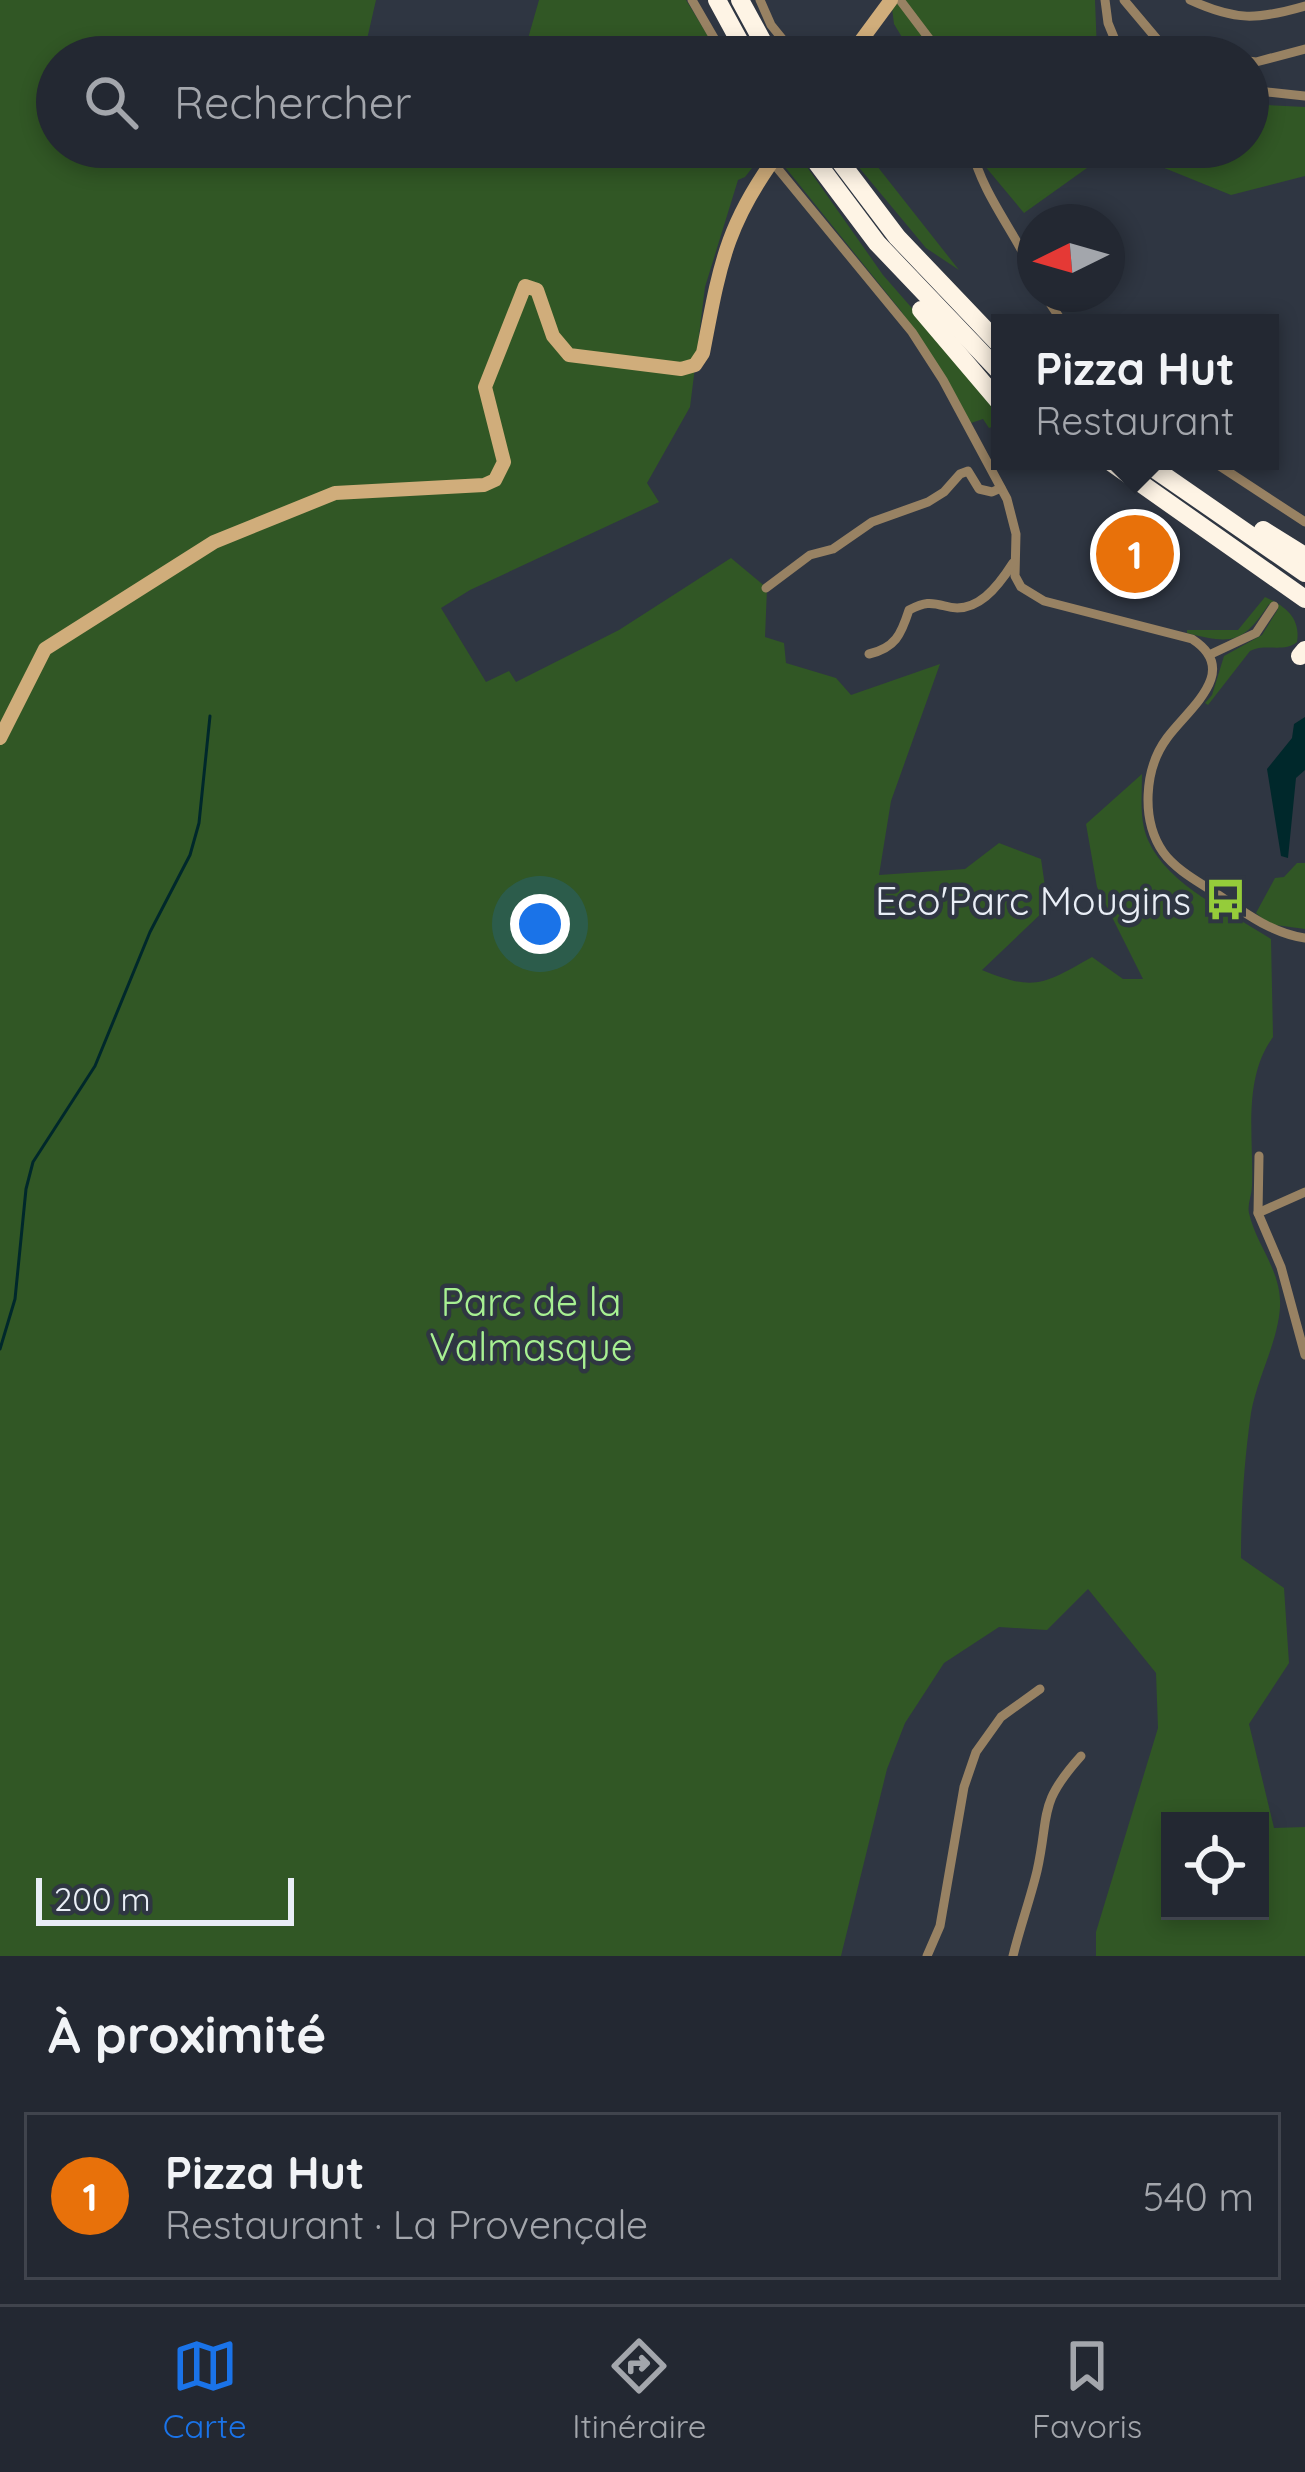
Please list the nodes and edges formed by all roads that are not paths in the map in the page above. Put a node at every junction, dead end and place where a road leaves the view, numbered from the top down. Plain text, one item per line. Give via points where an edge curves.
1 (692, 0) edge
2 (717, 0) edge
3 (740, 0) edge
4 (760, 0) edge
5 (896, 0) edge
6 (1105, 0) edge
7 (1124, 0) edge
8 (1190, 0) edge
9 (1305, 6) edge
10 (713, 36) edge
11 (737, 36) edge
12 (760, 36) edge
13 (779, 36) edge
14 (866, 36) edge
15 (926, 36) edge
16 (1113, 36) edge
17 (1154, 36) edge
18 (1305, 49) edge
19 (1269, 59) edge
20 (1269, 92) edge
21 (1305, 96) edge
22 (768, 168) edge
23 (788, 168) edge
24 (820, 168) edge
25 (845, 168) edge
26 (977, 168) edge
27 (852, 214) junction
28 (1017, 240) edge
29 (991, 336) edge
30 (991, 363) edge
31 (991, 392) edge
32 (1122, 470) edge
33 (1158, 470) edge
34 (1160, 470) edge
35 (1227, 470) edge
36 (1001, 488) junction
37 (1305, 522) edge
38 (1305, 556) edge
39 (1013, 563) junction
40 (1305, 574) edge
41 (766, 589) dead end
42 (1305, 599) edge
43 (1276, 601) joint
44 (1305, 612) edge
45 (868, 654) dead end
46 (1209, 655) junction
47 (0, 738) edge
48 (1305, 938) edge
49 (1259, 1156) dead end
50 (1305, 1192) edge
51 (1258, 1213) junction
52 (1305, 1355) edge
53 (1040, 1689) dead end
54 (1081, 1756) dead end
55 (927, 1956) edge
56 (1013, 1956) edge

1 - 10 street
2 - 11 highway
3 - 12 highway
4 - 13 street
5 - 14 main road
5 - 15 street
6 - 16 street
7 - 17 street
8 - 9 street via 1256,19
18 - 19 street
20 - 21 street
22 - 47 main road via 730,230 695,365 569,355 537,290 525,286 485,387 504,462 495,480 335,493 214,542 45,649
23 - 36 street via 912,332
24 - 27 highway
25 - 29 highway via 897,237
26 - 28 street
27 - 30 highway
27 - 31 highway via 886,268
32 - 42 highway
33 - 40 highway
34 - 38 highway
35 - 37 street
36 - 39 street via 1013,517
36 - 41 street via 979,489 968,471 960,474 928,502 872,522
39 - 45 street via 991,595 967,606 924,602 909,610 897,641
39 - 46 street via 1022,587 1044,601 1192,639
43 - 44 highway
43 - 46 street via 1256,633
46 - 48 street via 1209,688 1155,759 1148,790 1156,840 1194,880 1268,928
49 - 51 street
50 - 51 street
51 - 52 street
53 - 55 street via 1001,1717 976,1752
54 - 56 street via 1050,1796

